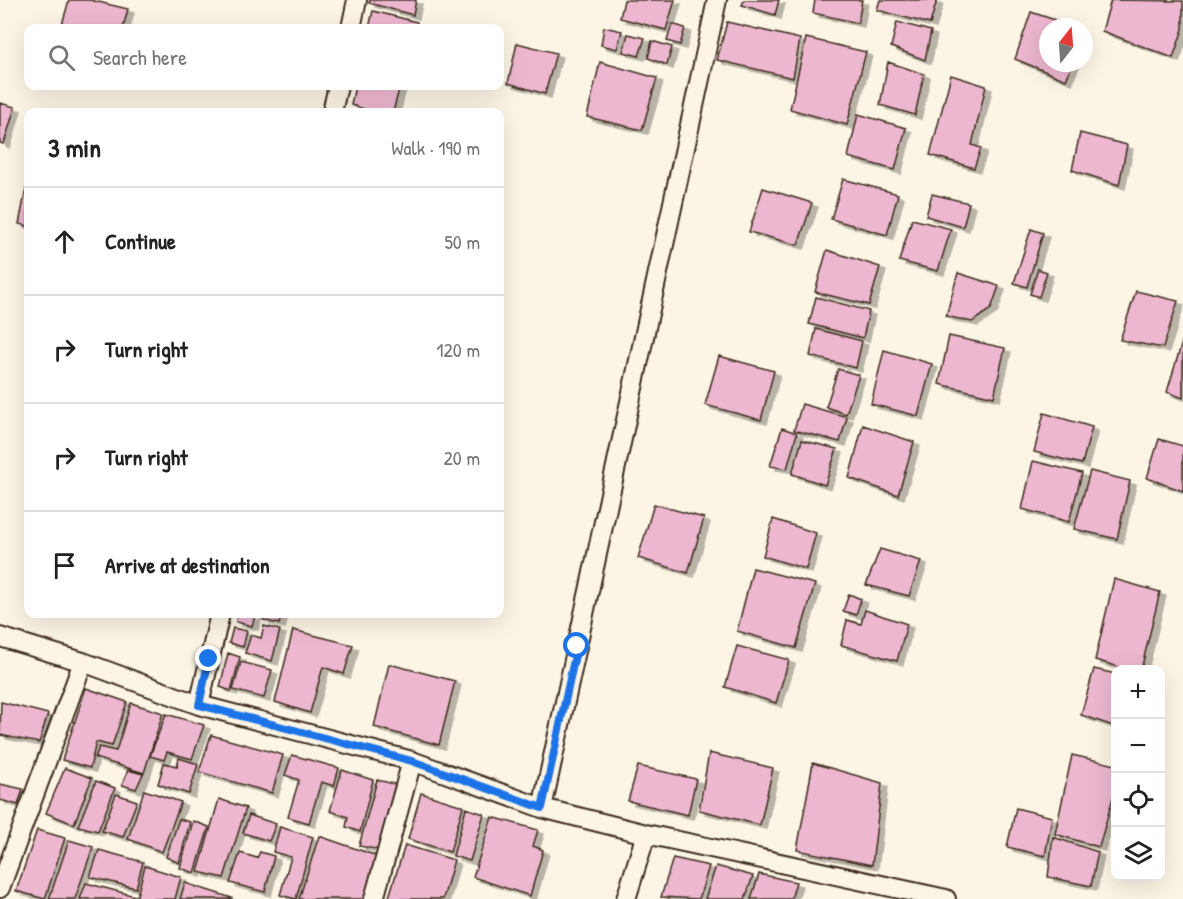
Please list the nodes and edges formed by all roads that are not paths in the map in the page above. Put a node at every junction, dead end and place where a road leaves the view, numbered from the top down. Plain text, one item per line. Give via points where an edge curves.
1 (357, 0) edge
2 (717, 0) edge
3 (352, 24) edge
4 (337, 90) edge
5 (333, 108) edge
6 (218, 618) edge
7 (0, 637) edge
8 (82, 662) junction
9 (199, 705) junction
10 (412, 761) junction
11 (542, 808) junction
12 (646, 834) junction
13 (0, 888) edge
14 (873, 892) edge
15 (374, 899) edge
16 (626, 899) edge
17 (946, 899) edge

1 - 3 street
2 - 11 street
4 - 5 street
6 - 9 street
7 - 8 street
8 - 9 street
8 - 13 street
9 - 10 street
10 - 11 street
10 - 15 street
11 - 12 street
12 - 14 street
12 - 16 street
14 - 17 street

